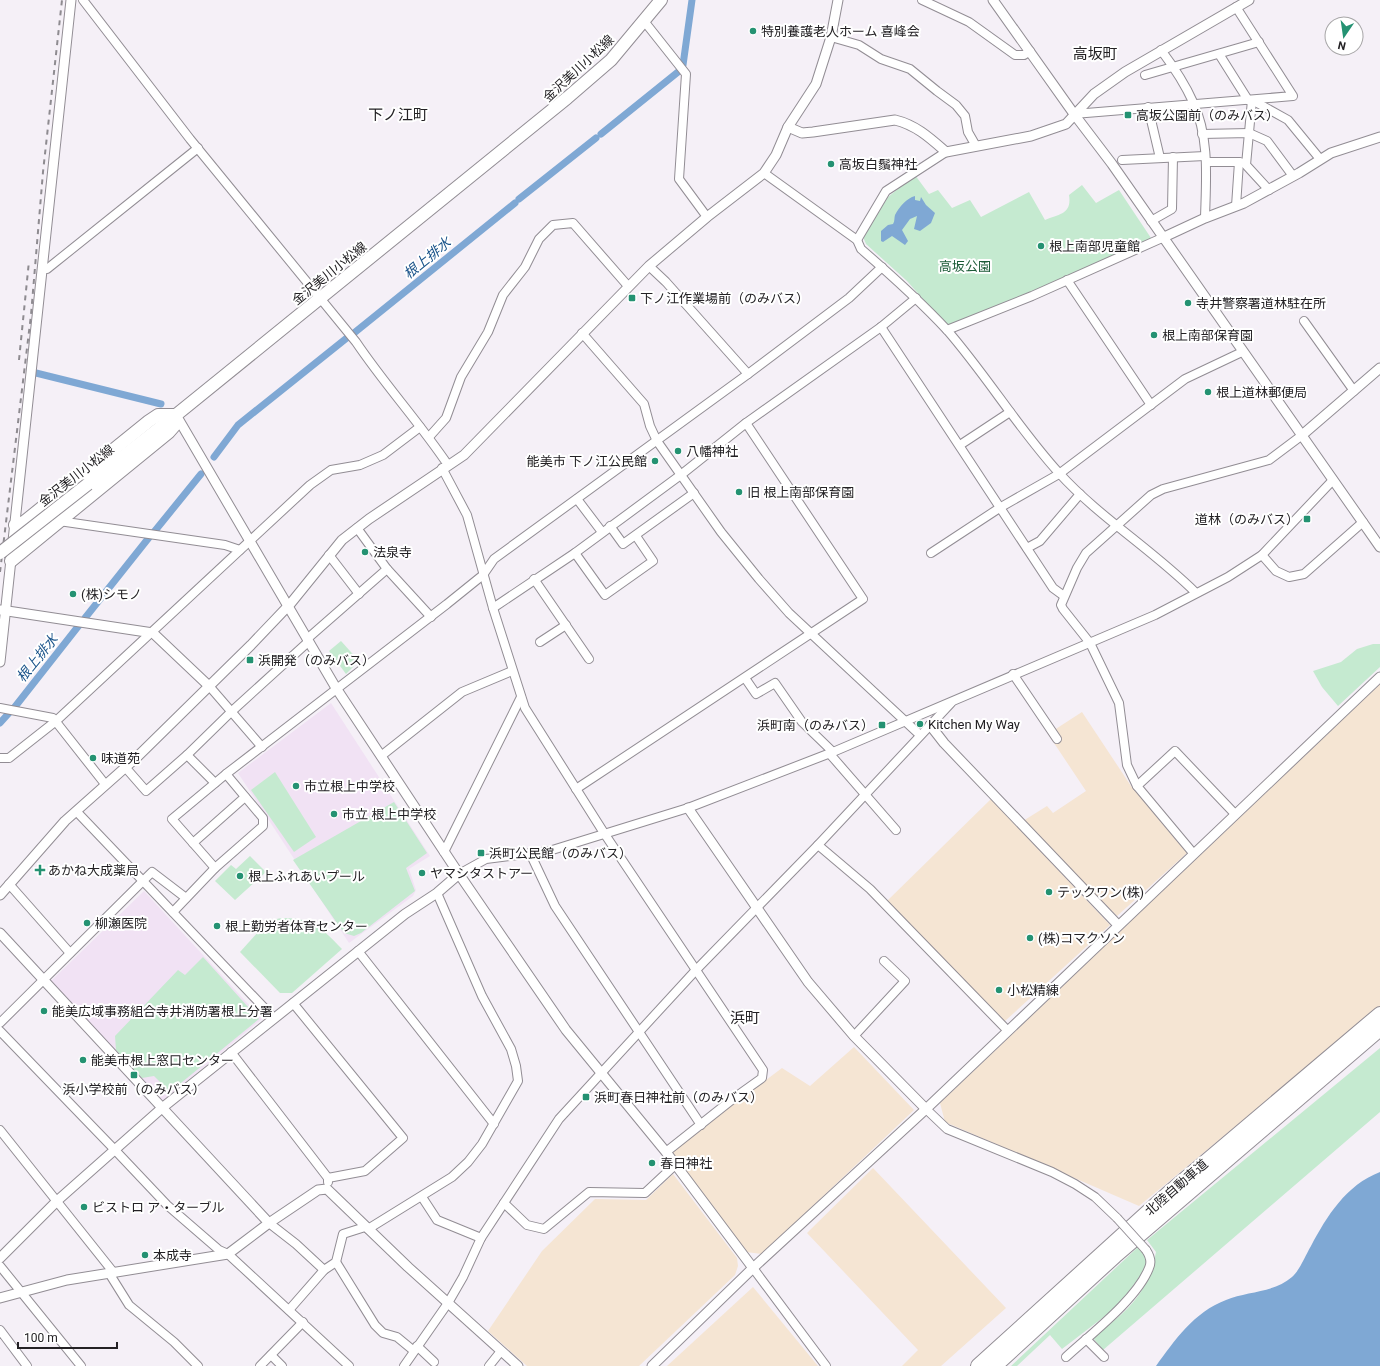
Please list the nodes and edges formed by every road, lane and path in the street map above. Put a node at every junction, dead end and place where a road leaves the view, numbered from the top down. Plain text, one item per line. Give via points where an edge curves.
1 (71, 0) edge
2 (84, 0) edge
3 (661, 0) edge
4 (838, 0) edge
5 (922, 0) edge
6 (993, 0) edge
7 (1249, 0) edge
8 (1236, 7) junction
9 (644, 21) junction
10 (831, 37) junction
11 (1259, 42) junction
12 (1161, 50) junction
13 (1030, 51) junction
14 (1219, 54) junction
15 (1173, 67) junction
16 (1145, 75) dead end
17 (1250, 100) junction
18 (1194, 103) junction
19 (1148, 107) junction
20 (1074, 114) junction
21 (788, 127) junction
22 (1249, 133) junction
23 (1202, 134) junction
24 (1380, 137) edge
25 (976, 146) junction
26 (198, 148) junction
27 (946, 152) junction
28 (1173, 157) junction
29 (1160, 158) junction
30 (1205, 159) junction
31 (1320, 159) junction
32 (1122, 160) dead end
33 (1242, 163) junction
34 (764, 173) junction
35 (1294, 176) junction
36 (1269, 190) junction
37 (1236, 206) junction
38 (707, 217) junction
39 (1205, 218) junction
40 (1152, 221) junction
41 (1162, 238) junction
42 (857, 240) junction
43 (649, 266) junction
44 (882, 267) junction
45 (42, 268) junction
46 (1067, 280) junction
47 (628, 286) junction
48 (916, 298) junction
49 (321, 299) junction
50 (1304, 321) dead end
51 (881, 327) junction
52 (946, 330) junction
53 (582, 332) junction
54 (1242, 352) junction
55 (1380, 368) edge
56 (748, 374) junction
57 (1354, 391) junction
58 (1151, 405) junction
59 (1010, 412) junction
60 (176, 415) junction
61 (746, 423) junction
62 (420, 427) junction
63 (1301, 436) junction
64 (429, 437) junction
65 (657, 441) junction
66 (960, 445) junction
67 (445, 466) junction
68 (682, 474) junction
69 (1060, 474) junction
70 (1333, 480) junction
71 (694, 493) junction
72 (1080, 494) junction
73 (577, 499) junction
74 (1001, 507) junction
75 (59, 521) junction
76 (1363, 522) junction
77 (1116, 525) junction
78 (15, 526) junction
79 (610, 526) junction
80 (357, 528) junction
81 (602, 532) junction
82 (636, 536) junction
83 (250, 539) junction
84 (1380, 547) edge
85 (1027, 548) junction
86 (240, 550) junction
87 (0, 553) edge
88 (575, 553) junction
89 (931, 553) dead end
90 (329, 555) junction
91 (1262, 555) junction
92 (11, 561) junction
93 (387, 569) junction
94 (483, 574) junction
95 (534, 579) junction
96 (1196, 593) junction
97 (360, 594) junction
98 (1064, 596) junction
99 (287, 606) junction
100 (493, 608) junction
101 (3, 610) edge
102 (431, 617) junction
103 (566, 625) junction
104 (152, 633) junction
105 (812, 634) junction
106 (308, 641) junction
107 (540, 642) dead end
108 (1090, 643) junction
109 (589, 659) dead end
110 (0, 662) edge
111 (512, 671) junction
112 (1013, 674) junction
113 (1380, 677) edge
114 (745, 678) junction
115 (210, 687) junction
116 (336, 688) junction
117 (521, 697) junction
118 (953, 701) junction
119 (0, 708) edge
120 (231, 712) junction
121 (905, 720) junction
122 (56, 721) junction
123 (930, 725) junction
124 (920, 735) junction
125 (1057, 739) dead end
126 (262, 747) junction
127 (831, 752) junction
128 (187, 755) junction
129 (381, 756) junction
130 (0, 758) edge
131 (125, 767) junction
132 (226, 774) junction
133 (215, 783) junction
134 (105, 784) junction
135 (1137, 786) junction
136 (576, 789) junction
137 (865, 794) junction
138 (245, 797) junction
139 (688, 808) junction
140 (77, 812) junction
141 (1235, 814) junction
142 (896, 830) dead end
143 (604, 833) junction
144 (193, 843) junction
145 (818, 845) junction
146 (444, 852) junction
147 (530, 853) junction
148 (1194, 853) junction
149 (215, 868) junction
150 (459, 874) junction
151 (144, 881) junction
152 (10, 884) junction
153 (437, 893) junction
154 (0, 895) edge
155 (186, 898) junction
156 (756, 908) junction
157 (173, 912) junction
158 (1118, 925) junction
159 (0, 933) edge
160 (358, 951) junction
161 (70, 953) junction
162 (884, 961) dead end
163 (696, 970) junction
164 (43, 981) junction
165 (292, 1004) junction
166 (1380, 1014) edge
167 (274, 1018) junction
168 (0, 1023) edge
169 (1380, 1029) edge
170 (1008, 1031) junction
171 (0, 1032) edge
172 (639, 1032) junction
173 (854, 1036) junction
174 (231, 1052) junction
175 (601, 1072) junction
176 (162, 1108) junction
177 (926, 1109) junction
178 (494, 1124) junction
179 (701, 1125) junction
180 (0, 1130) edge
181 (114, 1149) junction
182 (666, 1152) junction
183 (675, 1164) junction
184 (328, 1178) junction
185 (326, 1189) junction
186 (422, 1197) junction
187 (58, 1200) junction
188 (504, 1203) junction
189 (269, 1223) junction
190 (366, 1228) junction
191 (481, 1238) junction
192 (228, 1254) junction
193 (0, 1258) edge
194 (336, 1262) junction
195 (0, 1266) edge
196 (753, 1268) junction
197 (324, 1270) junction
198 (112, 1273) junction
199 (22, 1292) junction
200 (0, 1298) edge
201 (448, 1302) junction
202 (288, 1310) junction
203 (303, 1322) junction
204 (0, 1330) edge
205 (1086, 1339) junction
206 (415, 1349) junction
207 (501, 1352) junction
208 (271, 1355) junction
209 (1066, 1356) dead end
210 (1104, 1357) dead end
211 (434, 1362) dead end
212 (345, 1365) edge
213 (27, 1366) edge
214 (81, 1366) edge
215 (198, 1366) edge
216 (260, 1366) edge
217 (282, 1366) edge
218 (404, 1366) edge
219 (488, 1366) edge
220 (518, 1366) edge
221 (652, 1366) edge
222 (826, 1366) edge
223 (978, 1366) edge
224 (995, 1366) edge

1 - 45 street
2 - 26 street
3 - 9 main road, 金沢美川小松線
4 - 10 street
5 - 13 street via 969,22 1015,55 1024,55
6 - 13 street
7 - 8 street
8 - 11 street
8 - 12 street
9 - 38 street via 686,74 679,179
9 - 49 main road, 金沢美川小松線 via 612,60
10 - 21 street via 816,84
10 - 25 street via 859,45 881,59 910,69 956,105 965,116 968,132
11 - 14 street
11 - 17 street via 1293,96
12 - 15 street
12 - 20 street via 1094,94
13 - 20 street
14 - 15 street
14 - 17 street
15 - 16 street
15 - 18 street
17 - 18 street
17 - 22 street
17 - 31 street via 1288,120
18 - 19 street
18 - 23 street
19 - 20 street
19 - 29 street
20 - 25 street via 1066,124 1052,130
20 - 40 street
21 - 27 street via 802,133 895,120 907,122 923,132
21 - 34 street via 776,155
22 - 23 street
22 - 33 street
22 - 35 street via 1267,141
23 - 30 street
24 - 31 street via 1353,144
25 - 27 street
26 - 45 street via 47,269
26 - 49 street
27 - 42 street via 886,191
28 - 29 street
28 - 30 street
28 - 40 street via 1172,209
29 - 32 street
30 - 33 street
30 - 39 street
31 - 35 street
33 - 36 street
33 - 37 street
34 - 38 street
34 - 42 street
35 - 36 street
36 - 37 street
37 - 39 street
38 - 43 street
39 - 41 street
40 - 41 street
41 - 46 street
41 - 54 street
42 - 44 street via 861,248
43 - 47 street
43 - 56 street
44 - 48 street
44 - 56 street via 849,298
45 - 78 street
46 - 52 street
46 - 58 street
47 - 53 street
47 - 64 street via 572,223 552,225 539,239 525,267 503,295 488,332 461,377 446,418
48 - 51 street
48 - 52 street
49 - 60 main road, 金沢美川小松線
49 - 62 street
50 - 57 street
51 - 61 street
51 - 66 street
52 - 59 street
53 - 65 street via 644,404
53 - 67 street via 470,450
54 - 58 street via 1185,379
54 - 63 street
55 - 57 street
56 - 65 street
57 - 63 street
58 - 69 street
59 - 66 street
59 - 69 street
60 - 75 main road via 176,424 169,432
60 - 78 main road via 158,415 149,421 24,522
60 - 83 street
60 - 87 main road, 金沢美川小松線, bridge
61 - 68 street
61 - 105 street via 863,599
62 - 64 street
62 - 83 street via 383,455 360,465 331,470 310,485
63 - 70 street
63 - 77 street via 1269,460 1163,489 1151,495
64 - 67 street
65 - 68 street
65 - 73 street
66 - 74 street
67 - 80 street
67 - 94 street via 467,515
68 - 71 street
68 - 79 street
69 - 72 street
69 - 74 street
70 - 76 street
70 - 91 street
71 - 82 street
71 - 105 street via 743,561 789,613
72 - 77 street
72 - 85 street via 1040,541
73 - 81 street
73 - 94 street via 494,559
74 - 85 street
74 - 89 street
75 - 86 street via 225,545
75 - 92 main road
76 - 84 street
76 - 91 street via 1304,574 1289,577 1276,571
77 - 96 street
77 - 98 street via 1086,553
78 - 92 street
79 - 81 street
79 - 82 street via 623,544
80 - 90 street
80 - 93 street
81 - 88 street
82 - 88 street via 653,561 605,595
83 - 86 street
83 - 99 street
85 - 98 street via 1053,588
86 - 104 street
88 - 95 street
90 - 97 street
90 - 99 street
91 - 96 street via 1228,577
92 - 101 street
93 - 97 street
93 - 102 street
94 - 100 street
94 - 102 street
95 - 100 street
95 - 103 street
96 - 108 street via 1155,615
97 - 106 street
98 - 108 street via 1061,605 1063,610
99 - 106 street
99 - 115 street
100 - 111 street
101 - 104 street
101 - 110 street
102 - 116 street
103 - 107 street
103 - 109 street
104 - 115 street
104 - 122 street
105 - 114 street
105 - 121 street
106 - 116 street
106 - 120 street
108 - 112 street
108 - 135 street via 1118,703 1127,765
111 - 117 street
111 - 129 street via 462,692
112 - 118 street
112 - 125 street
113 - 141 street
114 - 127 street via 756,694 775,683 802,722
114 - 136 street
115 - 120 street
115 - 131 street
116 - 126 street
116 - 129 street
117 - 136 street via 525,708
117 - 146 street
118 - 121 street
118 - 123 street
119 - 122 street via 54,718
120 - 126 street
120 - 128 street
121 - 124 street
121 - 127 street
122 - 130 street via 9,758
122 - 134 street
123 - 124 street
123 - 158 street via 944,743
124 - 137 street
126 - 132 street
127 - 137 street
127 - 139 street
128 - 131 street via 146,791
128 - 133 street
129 - 146 street
131 - 134 street
132 - 133 street
132 - 138 street
133 - 144 street via 172,819
134 - 140 street
135 - 141 street via 1175,751
135 - 148 street
136 - 143 street
137 - 142 street
137 - 145 street
138 - 144 street
138 - 149 street via 263,818 263,826
139 - 143 street
139 - 156 street
140 - 151 street
140 - 152 street via 65,821
141 - 148 street
143 - 147 street via 549,851
143 - 163 street
144 - 149 street
145 - 156 street
145 - 170 street via 875,895
146 - 150 street
147 - 150 street via 486,859
147 - 172 street via 555,906
148 - 158 street
149 - 155 street
150 - 153 street
150 - 175 street via 566,1030
151 - 155 street via 152,872
151 - 157 street
151 - 161 street
152 - 154 street
152 - 161 street
153 - 160 street via 405,914
153 - 178 street via 482,996 511,1049 516,1066 518,1081
155 - 157 street
156 - 163 street
156 - 173 street via 808,982
157 - 167 street
158 - 170 street
159 - 164 street
160 - 165 street
160 - 178 street
161 - 164 street
162 - 173 street via 904,981
163 - 172 street
163 - 179 street via 763,1070 762,1078
164 - 168 street
164 - 176 street
165 - 167 street
165 - 184 street via 404,1138 365,1171
166 - 223 highway, 北陸自動車道 via 1172,1190
167 - 174 street
169 - 224 highway, 北陸自動車道 via 1115,1256
170 - 177 street
171 - 181 street
172 - 175 street
172 - 179 street
173 - 177 street
174 - 176 street
174 - 184 street
175 - 182 street
175 - 188 street via 559,1119
176 - 181 street
176 - 189 street
177 - 196 street
177 - 205 street, bridge via 947,1128 1075,1184 1095,1197 1146,1250 1150,1257 1150,1267 1145,1275 1120,1308
178 - 186 street via 468,1162 452,1177
179 - 182 street
180 - 187 street
181 - 187 street
181 - 192 street via 167,1206 219,1250
182 - 183 street
183 - 188 street via 645,1193 589,1192 544,1229 527,1225
183 - 196 street
184 - 185 street
185 - 189 street via 318,1190
185 - 190 street
186 - 190 street
186 - 191 street via 437,1220
187 - 193 street
187 - 198 street
188 - 191 street
189 - 192 street
189 - 197 street
190 - 194 street via 343,1234
190 - 201 street
191 - 201 street
192 - 198 street
192 - 202 street
194 - 197 street
194 - 206 street via 375,1325 383,1333 397,1337
195 - 199 street
196 - 221 street
196 - 222 street
197 - 202 street
198 - 199 street via 67,1280
198 - 215 street via 129,1305 174,1342
199 - 200 street
199 - 214 street
201 - 206 street
201 - 207 street
202 - 203 street
203 - 208 street
203 - 212 street
204 - 213 street
205 - 209 street
205 - 210 street
206 - 211 street
206 - 218 street
207 - 219 street
207 - 220 street
208 - 216 street
208 - 217 street

